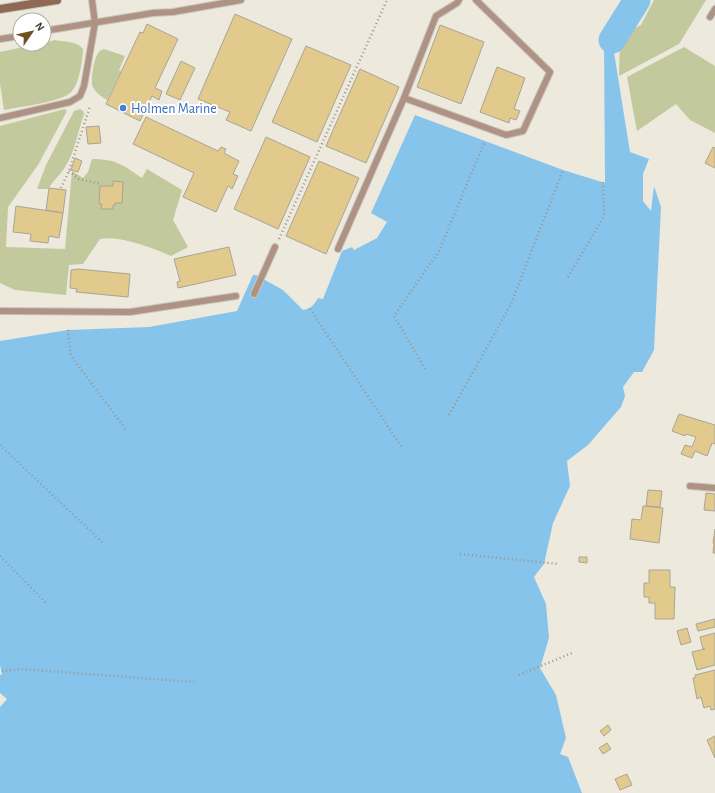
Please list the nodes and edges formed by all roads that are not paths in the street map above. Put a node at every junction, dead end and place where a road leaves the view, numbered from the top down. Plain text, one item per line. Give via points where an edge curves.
1 (57, 0) edge
2 (92, 0) edge
3 (241, 0) edge
4 (459, 0) edge
5 (476, 0) edge
6 (0, 9) edge
7 (715, 9) edge
8 (710, 17) dead end
9 (95, 23) junction
10 (52, 30) edge
11 (12, 37) edge
12 (0, 39) edge
13 (404, 98) junction
14 (0, 118) edge
15 (275, 247) road end
16 (338, 249) dead end
17 (254, 294) dead end
18 (236, 296) dead end
19 (0, 310) edge
20 (690, 486) dead end
21 (715, 488) edge

1 - 6 main road
2 - 9 lane
3 - 9 lane
4 - 13 lane via 436,16
5 - 13 lane via 550,72 523,131 506,135
7 - 8 lane
9 - 10 lane
9 - 14 lane via 80,96 70,102
11 - 12 lane
13 - 16 lane
15 - 17 lane
18 - 19 lane via 130,312
20 - 21 lane

